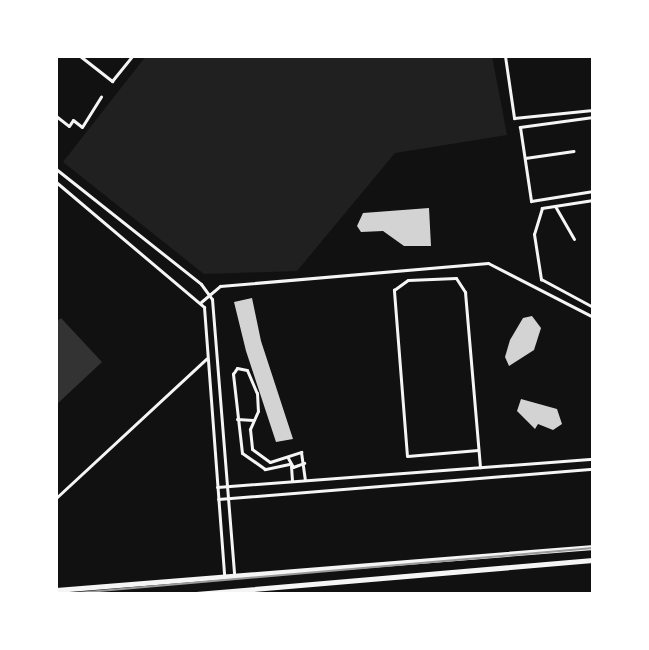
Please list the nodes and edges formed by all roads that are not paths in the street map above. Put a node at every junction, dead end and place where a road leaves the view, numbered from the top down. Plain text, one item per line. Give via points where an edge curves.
1 (80, 56) edge
2 (132, 56) edge
3 (505, 56) edge
4 (101, 97) dead end
5 (593, 110) edge
6 (56, 116) edge
7 (593, 117) edge
8 (573, 151) dead end
9 (525, 158) junction
10 (56, 169) edge
11 (56, 182) edge
12 (593, 191) edge
13 (593, 200) edge
14 (555, 206) junction
15 (574, 239) dead end
16 (209, 293) junction
17 (201, 302) junction
18 (593, 307) edge
19 (593, 317) edge
20 (207, 358) junction
21 (236, 419) junction
22 (253, 420) junction
23 (478, 450) junction
24 (288, 458) junction
25 (593, 459) edge
26 (304, 463) junction
27 (290, 465) junction
28 (480, 467) junction
29 (593, 469) edge
30 (395, 474) junction
31 (305, 480) junction
32 (292, 481) junction
33 (396, 484) junction
34 (227, 486) junction
35 (217, 487) junction
36 (56, 498) edge
37 (218, 499) junction
38 (228, 499) junction
39 (593, 547) edge
40 (457, 558) junction
41 (430, 560) junction
42 (593, 560) edge
43 (461, 571) junction
44 (432, 574) junction
45 (235, 576) junction
46 (224, 577) junction
47 (56, 590) edge
48 (196, 594) edge
49 (207, 594) edge

1 - 2 street via 112,81
3 - 5 street via 514,118
4 - 6 street via 82,127 73,120 69,126
7 - 9 street via 520,127
8 - 9 street
9 - 12 street via 531,201
10 - 16 street
11 - 17 street
13 - 14 street
14 - 15 street
14 - 18 street via 542,208 534,234 541,279
16 - 17 street
16 - 19 street via 220,286 488,263
16 - 34 street
17 - 20 street
20 - 35 street
20 - 36 street
21 - 22 street
21 - 22 street via 233,374 241,367 257,393
21 - 27 street via 239,446 249,460 271,470
22 - 24 street via 250,440 256,455 270,462
23 - 23 street via 407,456 394,290 408,280 456,278 465,292
23 - 28 street
24 - 26 street via 298,451
24 - 27 street
25 - 28 street
26 - 27 street
26 - 31 street
27 - 32 street
28 - 30 street
29 - 33 street
30 - 31 street
30 - 33 street
31 - 32 street
32 - 34 street
33 - 38 street
34 - 35 street
34 - 38 street
35 - 37 street
37 - 38 street
37 - 46 street
38 - 45 street
39 - 40 main road
40 - 41 main road
40 - 43 main road
41 - 44 main road
41 - 45 main road
42 - 43 main road
43 - 44 main road
44 - 49 main road
45 - 46 main road
46 - 47 main road
48 - 49 main road

